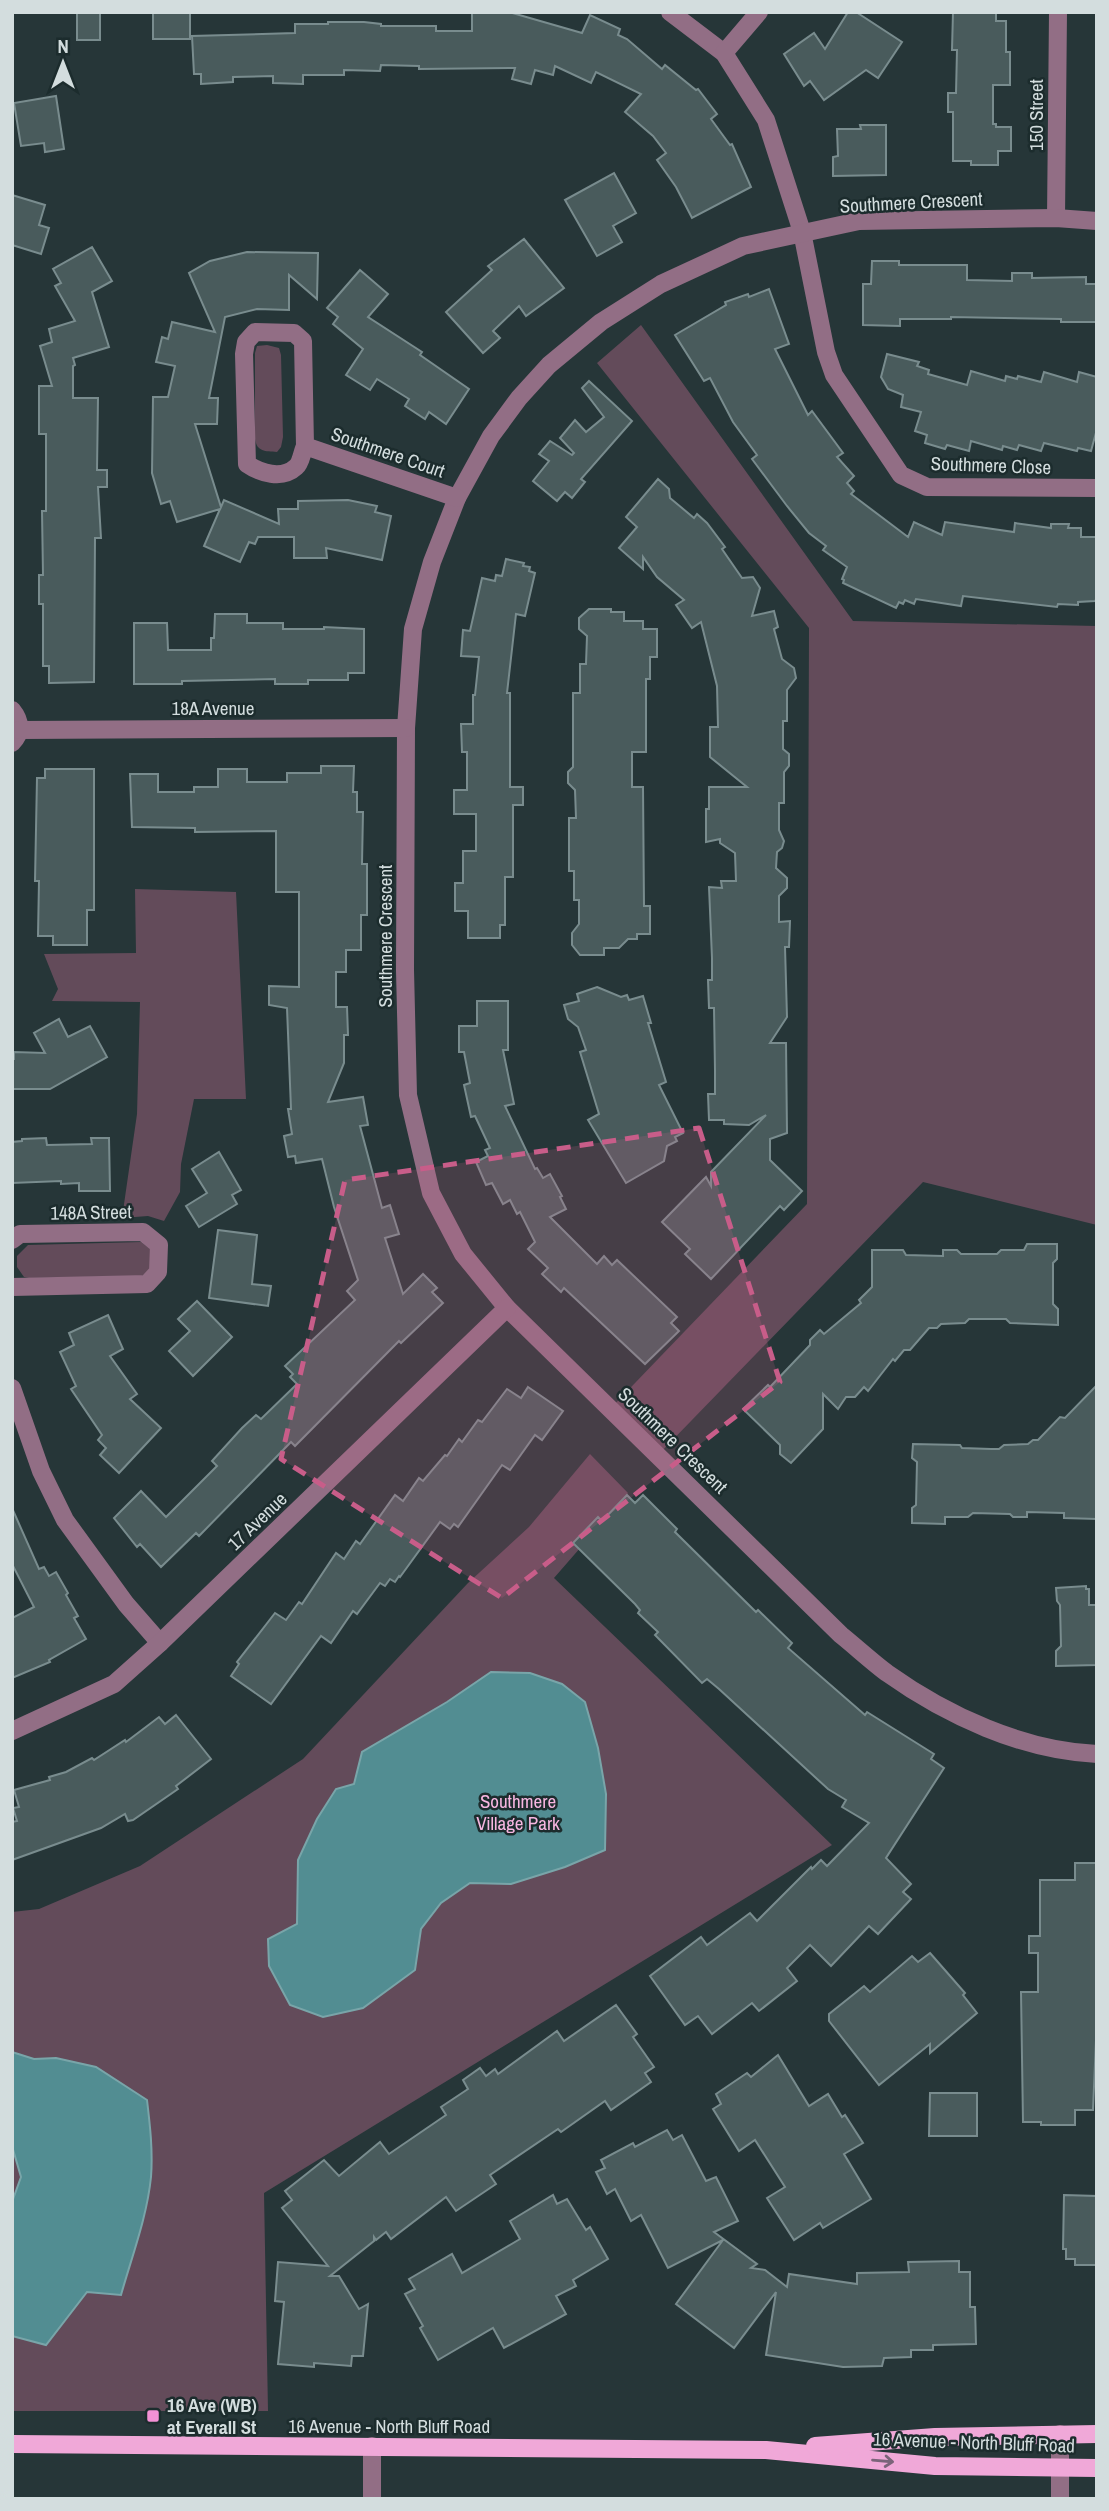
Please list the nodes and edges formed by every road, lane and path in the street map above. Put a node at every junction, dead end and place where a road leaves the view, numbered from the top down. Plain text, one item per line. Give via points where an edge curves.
1 (670, 12) edge
2 (759, 12) edge
3 (1058, 12) edge
4 (724, 53) junction
5 (1056, 218) junction
6 (1097, 221) edge
7 (802, 232) junction
8 (305, 446) junction
9 (1097, 488) edge
10 (457, 498) junction
11 (12, 710) edge
12 (406, 728) junction
13 (16, 737) edge
14 (12, 1240) edge
15 (12, 1287) edge
16 (508, 1308) junction
17 (12, 1388) edge
18 (160, 1643) junction
19 (12, 1731) edge
20 (1097, 1754) edge
21 (1060, 2434) junction
22 (1097, 2434) edge
23 (12, 2444) edge
24 (372, 2446) junction
25 (766, 2450) junction
26 (1060, 2467) junction
27 (1097, 2468) edge
28 (372, 2499) edge
29 (1060, 2499) edge

1 - 4 street
2 - 4 street
3 - 5 street, 150 Street
4 - 7 street, Southmere Close via 766,120
5 - 6 street, Southmere Crescent
5 - 7 street, Southmere Crescent via 859,221
7 - 9 street, Southmere Close via 834,375 901,475 927,487
7 - 10 street, Southmere Crescent via 743,246 661,284 601,322 549,365 519,398
8 - 8 street, Southmere Court via 297,466 287,473 270,474 247,464 244,354 246,342 256,332 294,333 303,341
8 - 10 street, Southmere Court
10 - 12 street, Southmere Crescent via 413,629
11 - 13 street via 19,722
12 - 13 street, 18A Avenue
12 - 16 street, Southmere Crescent via 408,1095 431,1193 463,1254
14 - 15 street, 148A Street via 20,1234 143,1232 159,1245 158,1272 147,1284
16 - 18 street, 17 Avenue
16 - 20 street, Southmere Crescent via 841,1635 887,1673 986,1727 1037,1744
17 - 18 street via 41,1471 65,1520
18 - 19 street, 17 Avenue via 114,1684
21 - 22 main road, 16 Avenue - North Bluff Road
21 - 25 main road, 16 Avenue - North Bluff Road via 935,2437
21 - 26 street
23 - 24 main road, 16 Avenue - North Bluff Road
24 - 25 main road, 16 Avenue - North Bluff Road
24 - 28 street
25 -> 26 main road, 16 Avenue - North Bluff Road via 935,2466
26 - 27 main road, 16 Avenue - North Bluff Road
26 - 29 street

